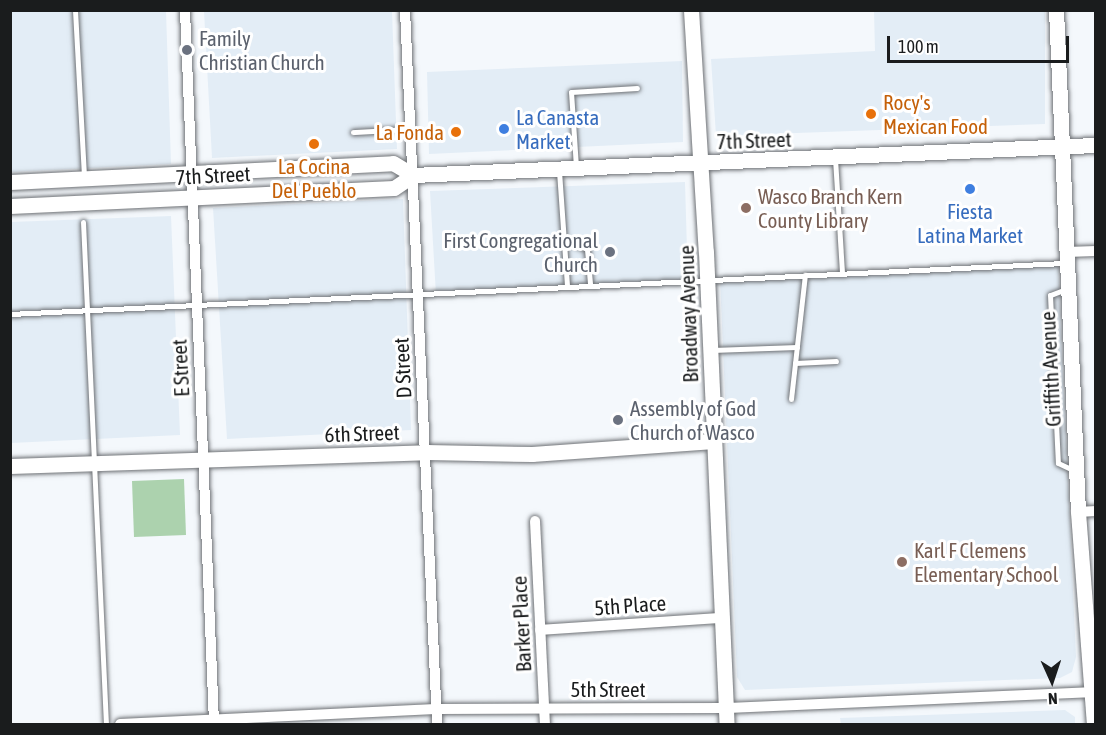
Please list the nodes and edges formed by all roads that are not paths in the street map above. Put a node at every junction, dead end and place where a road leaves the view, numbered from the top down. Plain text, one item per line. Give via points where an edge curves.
1 (75, 10) edge
2 (185, 10) edge
3 (405, 10) edge
4 (691, 10) edge
5 (1056, 10) edge
6 (637, 88) dead end
7 (411, 129) junction
8 (353, 132) dead end
9 (1095, 145) edge
10 (1062, 147) junction
11 (835, 158) junction
12 (702, 163) junction
13 (576, 169) junction
14 (559, 170) junction
15 (192, 173) junction
16 (413, 175) junction
17 (84, 178) junction
18 (10, 182) edge
19 (193, 197) junction
20 (10, 206) edge
21 (83, 222) dead end
22 (564, 240) junction
23 (1095, 251) edge
24 (1066, 258) junction
25 (842, 273) junction
26 (805, 274) junction
27 (708, 278) junction
28 (590, 285) junction
29 (567, 286) junction
30 (418, 294) junction
31 (196, 304) junction
32 (87, 310) junction
33 (10, 314) edge
34 (797, 347) junction
35 (710, 351) junction
36 (836, 362) dead end
37 (795, 363) junction
38 (791, 399) dead end
39 (714, 441) junction
40 (426, 452) junction
41 (203, 460) junction
42 (93, 463) junction
43 (10, 466) edge
44 (1095, 511) edge
45 (1078, 512) junction
46 (536, 521) dead end
47 (722, 618) junction
48 (540, 630) junction
49 (1095, 692) edge
50 (727, 708) junction
51 (436, 709) junction
52 (544, 709) junction
53 (214, 722) edge
54 (106, 724) edge
55 (120, 724) edge
56 (437, 724) edge
57 (545, 724) edge
58 (726, 724) edge
59 (1094, 724) edge

1 - 17 lane
2 - 15 street, E Street
3 - 7 street, D Street
4 - 12 street, Broadway Avenue
5 - 10 street, Griffith Avenue
6 - 13 lane via 572,92
7 - 8 lane
7 - 16 street, D Street
9 - 10 street, 7th Street
10 - 11 street, 7th Street
10 - 24 street, Griffith Avenue
11 - 12 street, 7th Street
11 - 25 lane
12 - 13 street, 7th Street
12 - 27 street, Broadway Avenue
13 - 14 street, 7th Street
14 - 16 street, 7th Street
14 - 22 lane
15 - 16 street, 7th Street via 393,163
15 - 17 street, 7th Street
15 - 19 street, E Street
16 - 19 street, 7th Street via 394,188
16 - 30 street, D Street
17 - 18 street, 7th Street
19 - 20 street, 7th Street
19 - 31 street, E Street
21 - 32 lane
22 - 28 lane via 587,249
22 - 29 lane
23 - 24 street
24 - 25 lane
24 - 45 street, Griffith Avenue
25 - 26 lane
26 - 27 lane
26 - 34 lane
27 - 28 lane
27 - 35 street, Broadway Avenue
28 - 29 lane
29 - 30 lane
30 - 31 lane
30 - 40 street, D Street
31 - 32 lane
31 - 41 street, E Street
32 - 33 lane
32 - 42 lane
34 - 35 lane
34 - 37 lane
35 - 39 street, Broadway Avenue
36 - 37 lane
37 - 38 lane
39 - 40 street, 6th Street via 532,454
39 - 47 street, Broadway Avenue
40 - 41 street, 6th Street
40 - 51 street, D Street
41 - 42 street, 6th Street
41 - 53 street, E Street
42 - 43 street, 6th Street
42 - 54 lane
44 - 45 street
45 - 49 street, Griffith Avenue
46 - 48 street, Barker Place
47 - 48 street, 5th Place
47 - 50 street, Broadway Avenue
48 - 52 street, Barker Place
49 - 50 street, 5th Street
49 - 59 street, Griffith Avenue
50 - 52 street, 5th Street
50 - 58 street, Broadway Avenue
51 - 52 street, 5th Street
51 - 53 street, 5th Street
51 - 56 street, D Street
52 - 57 street, Barker Place
53 - 55 street, 5th Street

